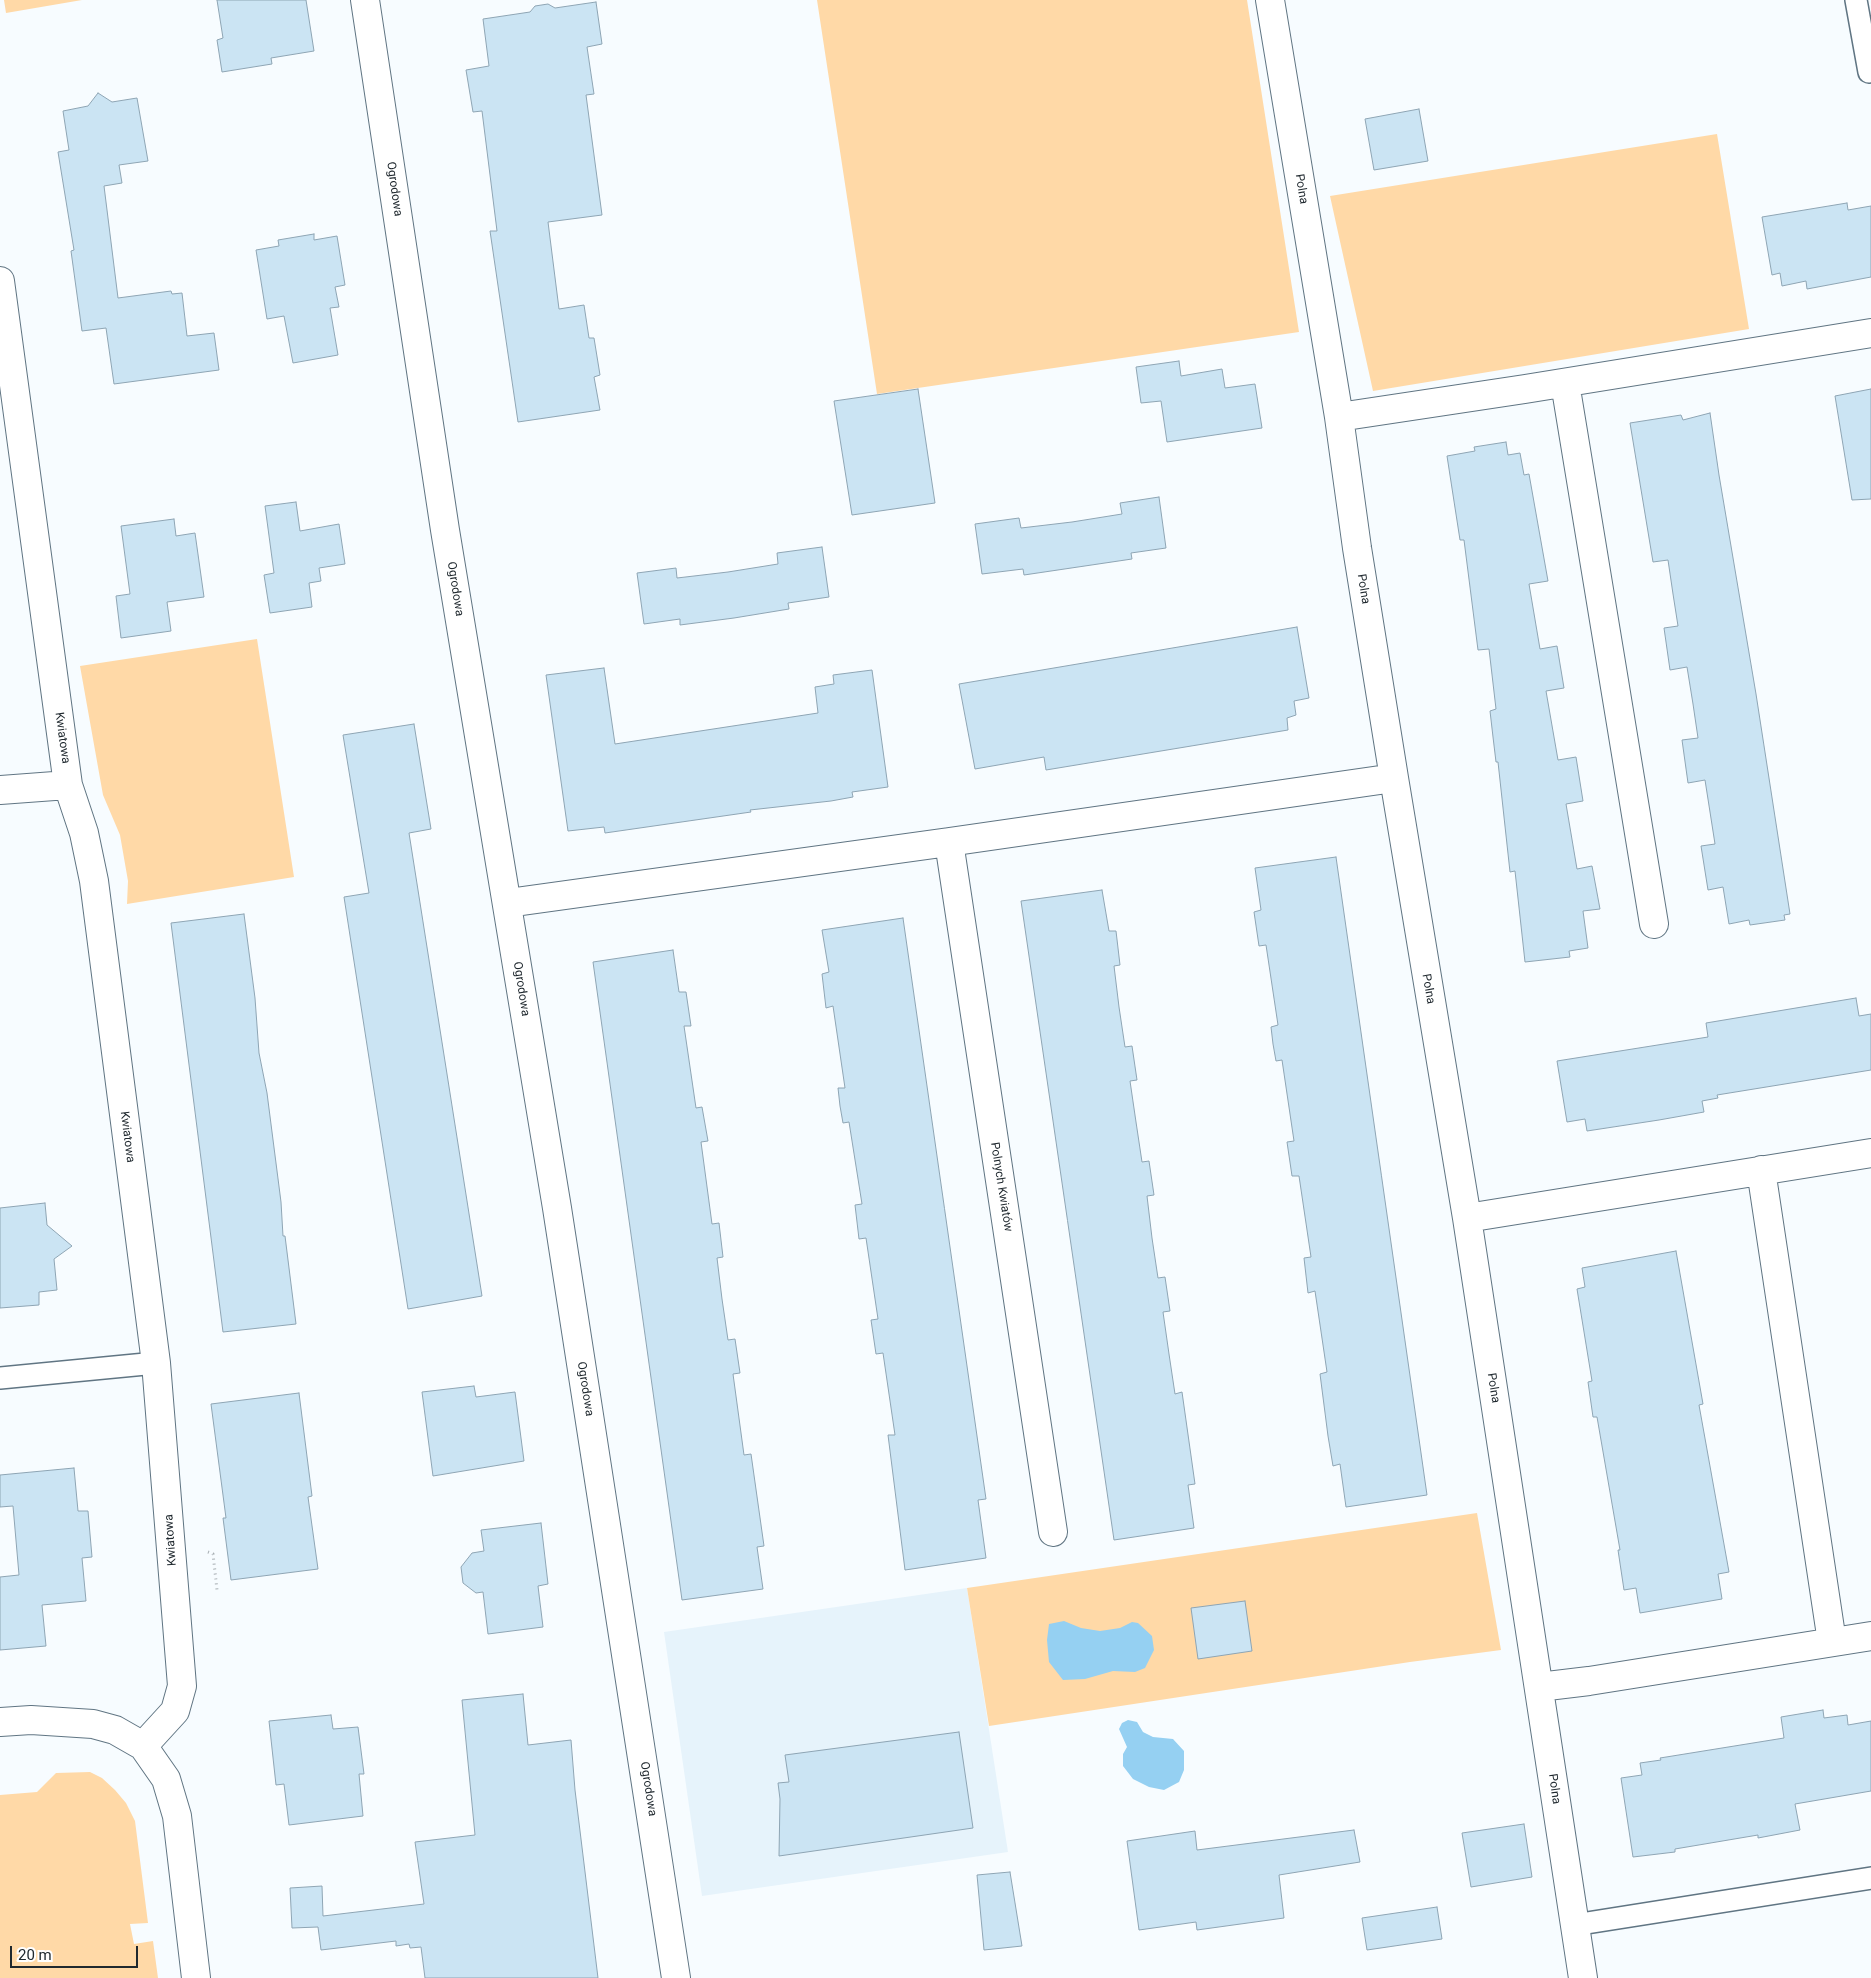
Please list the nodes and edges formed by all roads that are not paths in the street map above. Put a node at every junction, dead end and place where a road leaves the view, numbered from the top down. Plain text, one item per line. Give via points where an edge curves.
1 (365, 0) edge
2 (1270, 0) edge
3 (1856, 0) edge
4 (1869, 72) dead end
5 (0, 280) edge
6 (1871, 333) edge
7 (4, 334) edge
8 (1565, 383) junction
9 (1339, 417) junction
10 (1394, 778) junction
11 (68, 785) junction
12 (0, 790) edge
13 (949, 842) junction
14 (508, 903) junction
15 (1654, 924) dead end
16 (1871, 1153) edge
17 (1762, 1170) junction
18 (1467, 1218) junction
19 (156, 1363) junction
20 (0, 1378) edge
21 (1053, 1532) dead end
22 (1871, 1636) edge
23 (1832, 1642) junction
24 (1539, 1686) junction
25 (0, 1722) edge
26 (143, 1746) junction
27 (1871, 1878) edge
28 (1574, 1925) junction
29 (196, 1978) edge
30 (676, 1978) edge
31 (1582, 1978) edge

1 - 14 street, Ogrodowa via 445,530
2 - 9 street, Polna
3 - 4 lane
5 - 7 street, Kwiatowa
6 - 8 street
7 - 11 street, Kwiatowa
8 - 9 street
8 - 15 street
9 - 10 street, Polna
10 - 13 street
10 - 18 street, Polna
11 - 12 street
11 - 19 street, Kwiatowa via 84,833 94,881
13 - 14 street
13 - 21 street, Polnych Kwiatów
14 - 30 street, Ogrodowa
16 - 17 street
17 - 18 street
17 - 23 street
18 - 24 street, Polna
19 - 20 lane
19 - 26 street, Kwiatowa via 182,1686 175,1711
22 - 23 street
23 - 24 street
24 - 28 street, Polna
25 - 26 street via 31,1720 93,1724 116,1730
26 - 29 street via 166,1779 177,1816
27 - 28 lane
28 - 31 street, Polna

